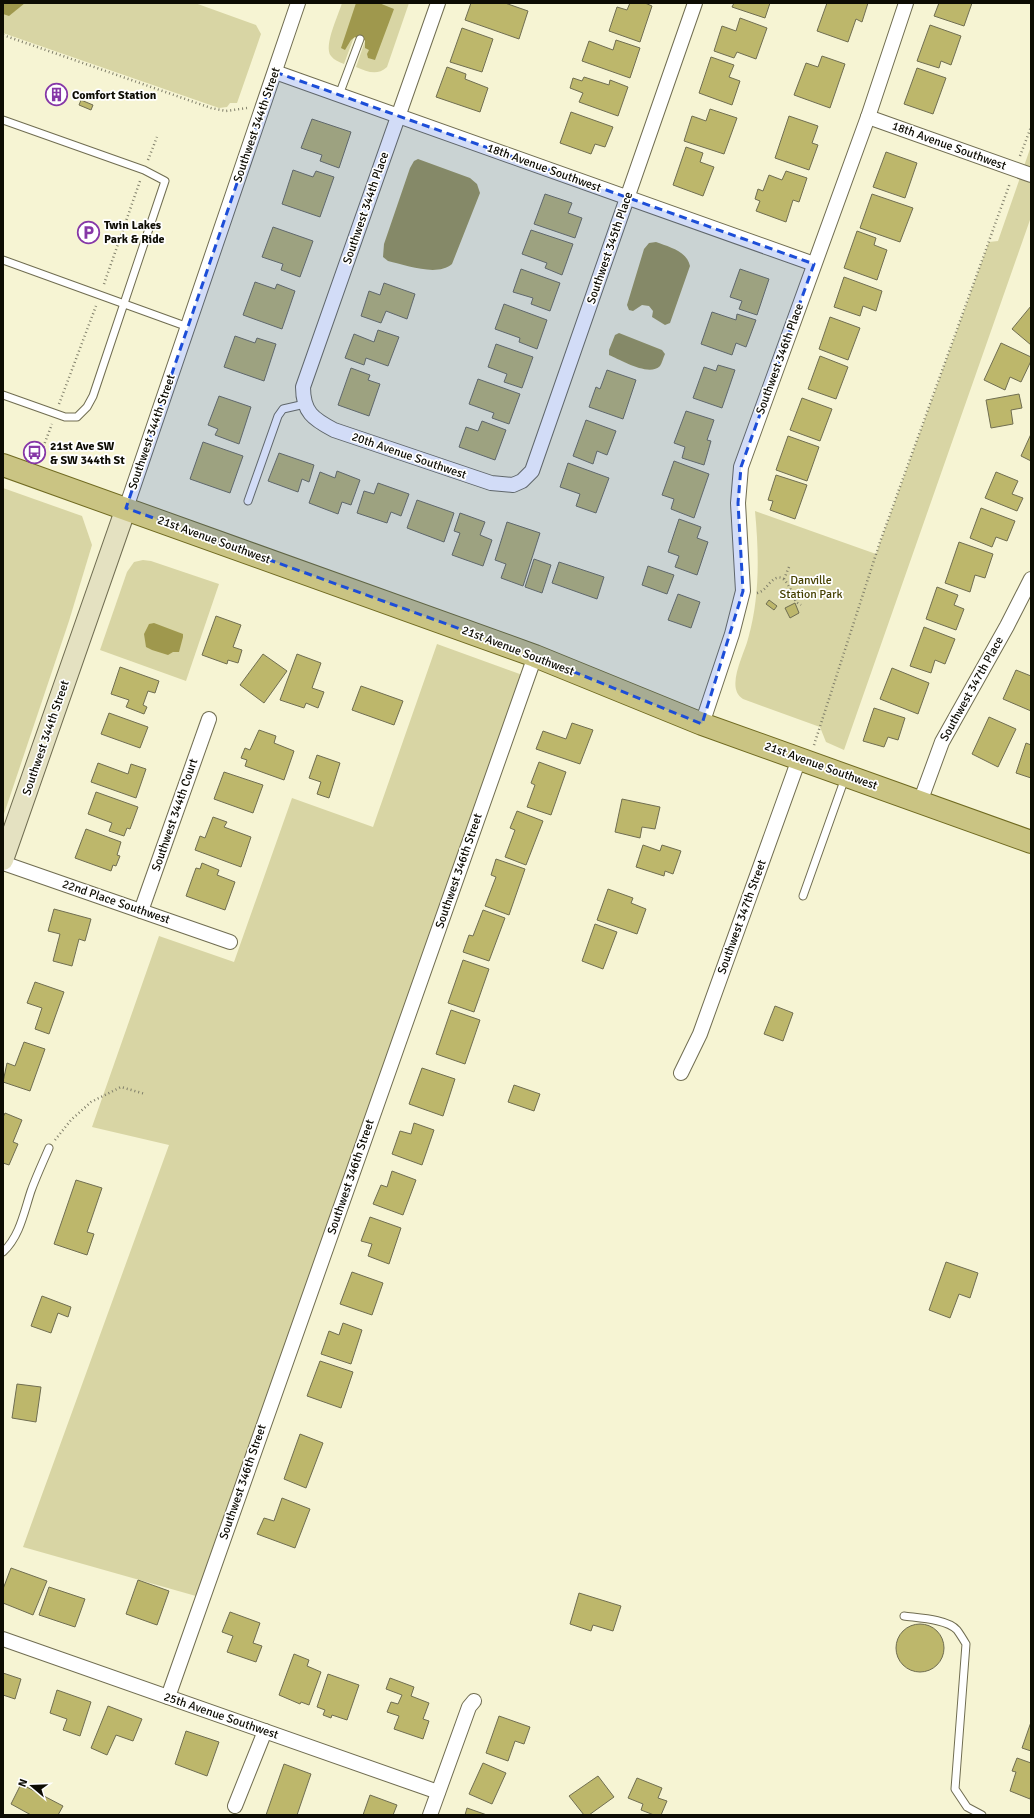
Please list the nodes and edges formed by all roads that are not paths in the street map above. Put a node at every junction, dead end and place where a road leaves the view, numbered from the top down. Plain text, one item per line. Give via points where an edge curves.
1 (298, 3) edge
2 (438, 3) edge
3 (696, 3) edge
4 (906, 3) edge
5 (360, 39) dead end
6 (275, 72) junction
7 (339, 95) junction
8 (399, 116) junction
9 (868, 117) junction
10 (3, 120) edge
11 (1031, 175) edge
12 (628, 198) junction
13 (3, 260) edge
14 (814, 264) junction
15 (124, 303) junction
16 (188, 327) junction
17 (3, 395) edge
18 (307, 409) junction
19 (3, 465) edge
20 (513, 485) joint
21 (248, 501) dead end
22 (126, 508) junction
23 (1031, 579) edge
24 (535, 656) junction
25 (209, 719) dead end
26 (702, 724) junction
27 (803, 761) junction
28 (846, 776) junction
29 (920, 802) junction
30 (1031, 842) edge
31 (3, 860) edge
32 (3, 863) edge
33 (803, 896) dead end
34 (141, 911) junction
35 (230, 942) dead end
36 (681, 1073) dead end
37 (49, 1148) road end
38 (3, 1252) edge
39 (904, 1616) dead end
40 (3, 1639) edge
41 (168, 1697) junction
42 (474, 1701) dead end
43 (265, 1731) junction
44 (438, 1792) junction
45 (235, 1806) dead end
46 (430, 1815) edge
47 (982, 1815) edge

1 - 6 street, Southwest 344th Street
2 - 8 street, Southwest 344th Place
3 - 12 street, Southwest 345th Place
4 - 9 street, Southwest 346th Place
5 - 7 lane
6 - 7 street, 18th Avenue Southwest
6 - 16 street, Southwest 344th Street
7 - 8 street, 18th Avenue Southwest
8 - 12 street, 18th Avenue Southwest
8 - 18 street, Southwest 344th Place via 303,386
9 - 11 street, 18th Avenue Southwest
9 - 14 street, Southwest 346th Place
10 - 15 lane via 144,170 165,181
12 - 14 street, 18th Avenue Southwest
12 - 20 street, Southwest 345th Place via 532,471 522,481
13 - 15 lane
14 - 26 street, Southwest 346th Place via 742,467 738,503 743,591 732,634
15 - 16 lane
15 - 17 lane via 88,407 76,417 65,416
16 - 22 street, Southwest 344th Street
18 - 20 street, 20th Avenue Southwest via 319,422 334,430 481,481
18 - 21 lane via 283,409 278,416
19 - 22 main road, 21st Avenue Southwest
22 - 24 main road, 21st Avenue Southwest
22 - 31 street, Southwest 344th Street
23 - 29 street, Southwest 347th Place via 1008,626 942,742
24 - 26 main road, 21st Avenue Southwest
24 - 41 street, Southwest 346th Street
25 - 34 street, Southwest 344th Court
26 - 27 main road, 21st Avenue Southwest
27 - 28 main road, 21st Avenue Southwest
27 - 36 street, Southwest 347th Street via 700,1034
28 - 29 main road, 21st Avenue Southwest
28 - 33 lane
29 - 30 main road, 21st Avenue Southwest
32 - 34 street, 22nd Place Southwest
34 - 35 street, 22nd Place Southwest
37 - 38 lane via 19,1229
39 - 47 lane via 929,1619 952,1626 966,1644 955,1789 967,1807
40 - 41 street, 25th Avenue Southwest
41 - 43 street, 25th Avenue Southwest
42 - 44 street via 469,1707
43 - 44 street, 25th Avenue Southwest
43 - 45 street
44 - 46 street

